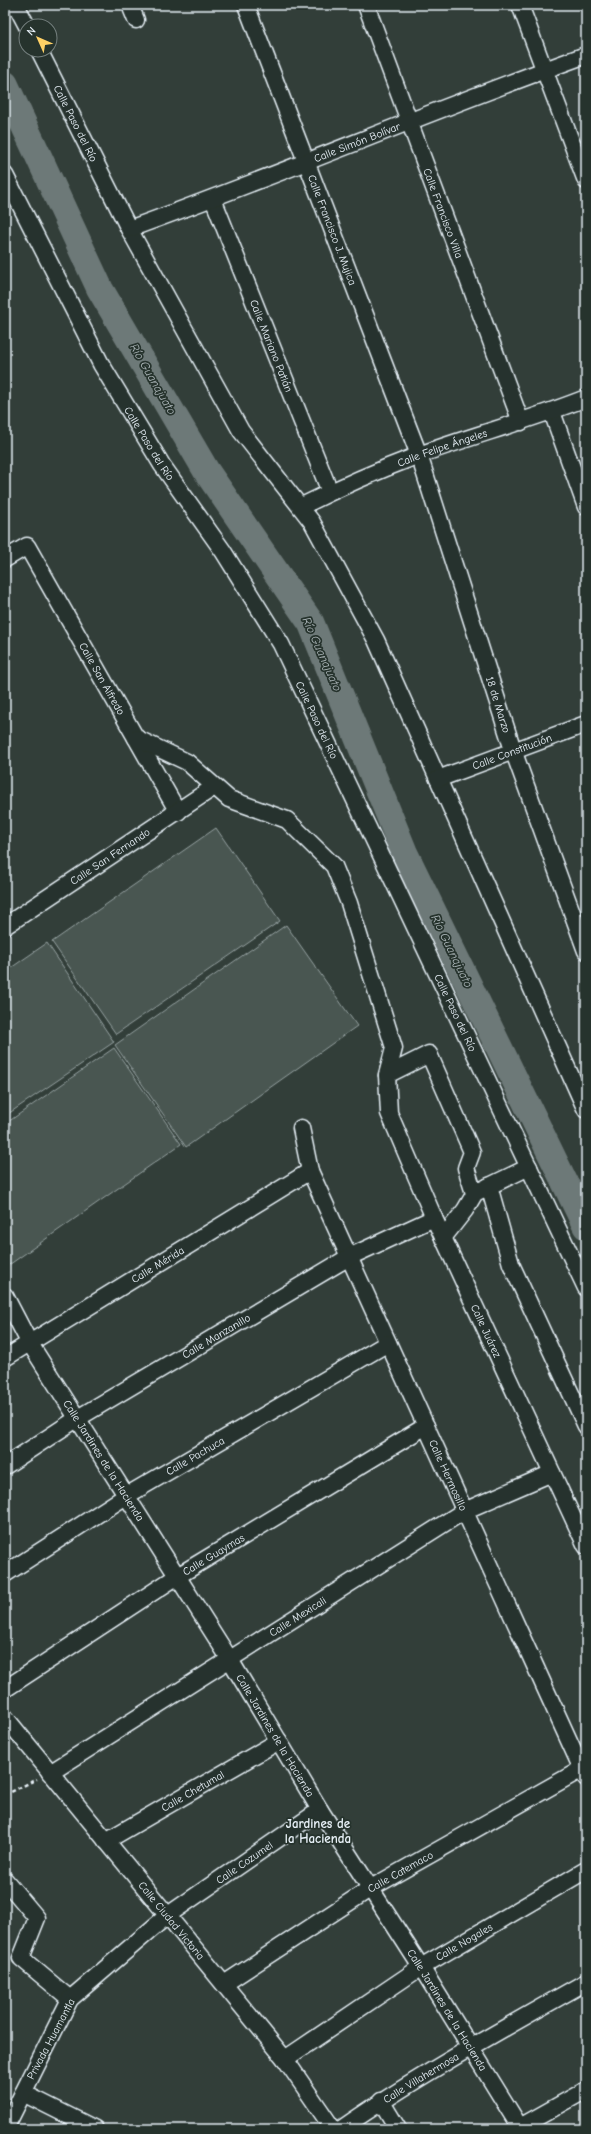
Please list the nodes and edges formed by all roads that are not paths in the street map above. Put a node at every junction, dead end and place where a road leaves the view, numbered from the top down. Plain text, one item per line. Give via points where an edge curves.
1 (16, 5) edge
2 (130, 5) edge
3 (246, 5) edge
4 (366, 5) edge
5 (520, 5) edge
6 (23, 18) edge
7 (136, 20) dead end
8 (586, 55) edge
9 (43, 58) edge
10 (543, 70) junction
11 (410, 120) junction
12 (305, 161) junction
13 (5, 175) edge
14 (586, 181) edge
15 (213, 199) junction
16 (129, 229) junction
17 (586, 398) edge
18 (552, 412) junction
19 (521, 422) junction
20 (419, 455) junction
21 (330, 492) junction
22 (302, 506) junction
23 (586, 507) edge
24 (5, 559) edge
25 (586, 724) edge
26 (136, 738) junction
27 (513, 750) junction
28 (438, 779) junction
29 (214, 786) junction
30 (178, 812) junction
31 (5, 926) edge
32 (586, 951) edge
33 (387, 1075) junction
34 (586, 1110) edge
35 (301, 1128) dead end
36 (529, 1167) junction
37 (310, 1171) junction
38 (489, 1186) junction
39 (474, 1193) junction
40 (434, 1218) junction
41 (443, 1238) junction
42 (349, 1257) junction
43 (586, 1288) edge
44 (7, 1299) edge
45 (29, 1342) junction
46 (388, 1343) junction
47 (5, 1358) edge
48 (78, 1418) junction
49 (426, 1426) junction
50 (586, 1426) edge
51 (5, 1466) edge
52 (552, 1472) junction
53 (126, 1496) junction
54 (464, 1511) junction
55 (586, 1546) edge
56 (5, 1574) edge
57 (176, 1577) junction
58 (229, 1658) junction
59 (5, 1689) edge
60 (5, 1717) edge
61 (279, 1741) junction
62 (50, 1773) junction
63 (584, 1774) edge
64 (320, 1810) junction
65 (106, 1841) junction
66 (586, 1870) edge
67 (5, 1880) edge
68 (371, 1888) junction
69 (168, 1915) junction
70 (421, 1967) junction
71 (586, 1982) edge
72 (224, 1984) junction
73 (70, 1999) junction
74 (470, 2047) junction
75 (286, 2058) junction
76 (586, 2090) edge
77 (23, 2093) junction
78 (381, 2101) junction
79 (520, 2128) edge
80 (5, 2129) edge
81 (95, 2129) edge
82 (333, 2129) edge
83 (341, 2129) edge
84 (398, 2129) edge

1 - 6 street
2 - 7 street
3 - 12 street, Calle Francisco J. Mujica
4 - 11 street, Calle Francisco Villa
5 - 10 street
8 - 10 street, Calle Simón Bolívar
9 - 16 street, Calle Paso del Río
10 - 11 street, Calle Simón Bolívar
10 - 14 street
11 - 12 street, Calle Simón Bolívar
11 - 19 street, Calle Francisco Villa
12 - 15 street, Calle Simón Bolívar
12 - 20 street, Calle Francisco J. Mujica
13 - 36 street, Calle Paso del Río via 101,364 162,465 223,551 281,644
15 - 16 street, Calle Simón Bolívar
15 - 21 street, Calle Mariano Patlán
16 - 22 street, Calle Paso del Río via 241,431
17 - 18 street, Calle Felipe Ángeles
18 - 19 street, Calle Felipe Ángeles
18 - 23 street
19 - 20 street, Calle Felipe Ángeles
20 - 21 street, Calle Felipe Ángeles
20 - 27 street, 18 de Marzo
21 - 22 street, Calle Felipe Ángeles
22 - 28 street, Calle Paso del Río via 376,640
24 - 26 street, Calle San Alfredo via 28,546
25 - 27 street, Calle Constitución
26 - 29 street via 187,762
26 - 30 street, Calle San Alfredo
27 - 28 street, Calle Constitución
27 - 32 street, 18 de Marzo
28 - 34 street, Calle Paso del Río
29 - 30 street, Calle San Fernando
29 - 33 street via 229,799 287,820 334,866 349,903 394,1048
30 - 31 street, Calle San Fernando
33 - 39 street via 429,1054 472,1152 466,1168
33 - 40 street, Calle Juárez via 389,1113
35 - 37 street, Calle Hermosillo
36 - 38 street
36 - 43 street, Calle Paso del Río
37 - 42 street, Calle Hermosillo
37 - 45 street, Calle Mérida
38 - 39 street
38 - 50 street via 511,1264
39 - 41 street via 465,1210
40 - 41 street, Calle Juárez
40 - 42 street, Calle Manzanillo
41 - 52 street, Calle Juárez
42 - 46 street, Calle Hermosillo
42 - 48 street, Calle Manzanillo
44 - 45 street, Calle Jardines de la Hacienda
45 - 47 street, Calle Mérida
45 - 48 street, Calle Jardines de la Hacienda
46 - 49 street, Calle Hermosillo
46 - 53 street, Calle Pachuca
48 - 51 street, Calle Manzanillo
48 - 53 street, Calle Jardines de la Hacienda
49 - 54 street, Calle Hermosillo
49 - 57 street, Calle Guaymas
52 - 54 street, Calle Mexicali
52 - 55 street, Calle Juárez
53 - 56 street, Calle Pachuca
53 - 57 street, Calle Jardines de la Hacienda
54 - 58 street, Calle Mexicali
54 - 63 street, Calle Hermosillo
57 - 58 street, Calle Jardines de la Hacienda
57 - 59 street, Calle Guaymas
58 - 61 street, Calle Jardines de la Hacienda
58 - 62 street, Calle Mexicali
60 - 62 street, Calle Ciudad Victoria
61 - 64 street, Calle Jardines de la Hacienda
61 - 65 street, Calle Chetumal
62 - 65 street, Calle Ciudad Victoria
63 - 68 street, Calle Catemaco
64 - 68 street, Calle Jardines de la Hacienda
64 - 69 street, Calle Cozumel
65 - 69 street, Calle Ciudad Victoria
66 - 70 street, Calle Nogales
67 - 73 street via 37,1918 21,1958
68 - 70 street, Calle Jardines de la Hacienda
68 - 72 street, Calle Catemaco
69 - 72 street, Calle Ciudad Victoria
69 - 73 street, Privada Huamantla
70 - 74 street, Calle Jardines de la Hacienda
70 - 75 street, Calle Nogales
71 - 74 street, Calle Villahermosa
72 - 75 street, Calle Ciudad Victoria
73 - 77 street, Privada Huamantla
74 - 78 street, Calle Villahermosa
74 - 79 street, Calle Jardines de la Hacienda
75 - 82 street, Calle Ciudad Victoria
76 - 79 street
77 - 80 street, Privada Huamantla
77 - 81 street
78 - 83 street, Calle Villahermosa
78 - 84 street

